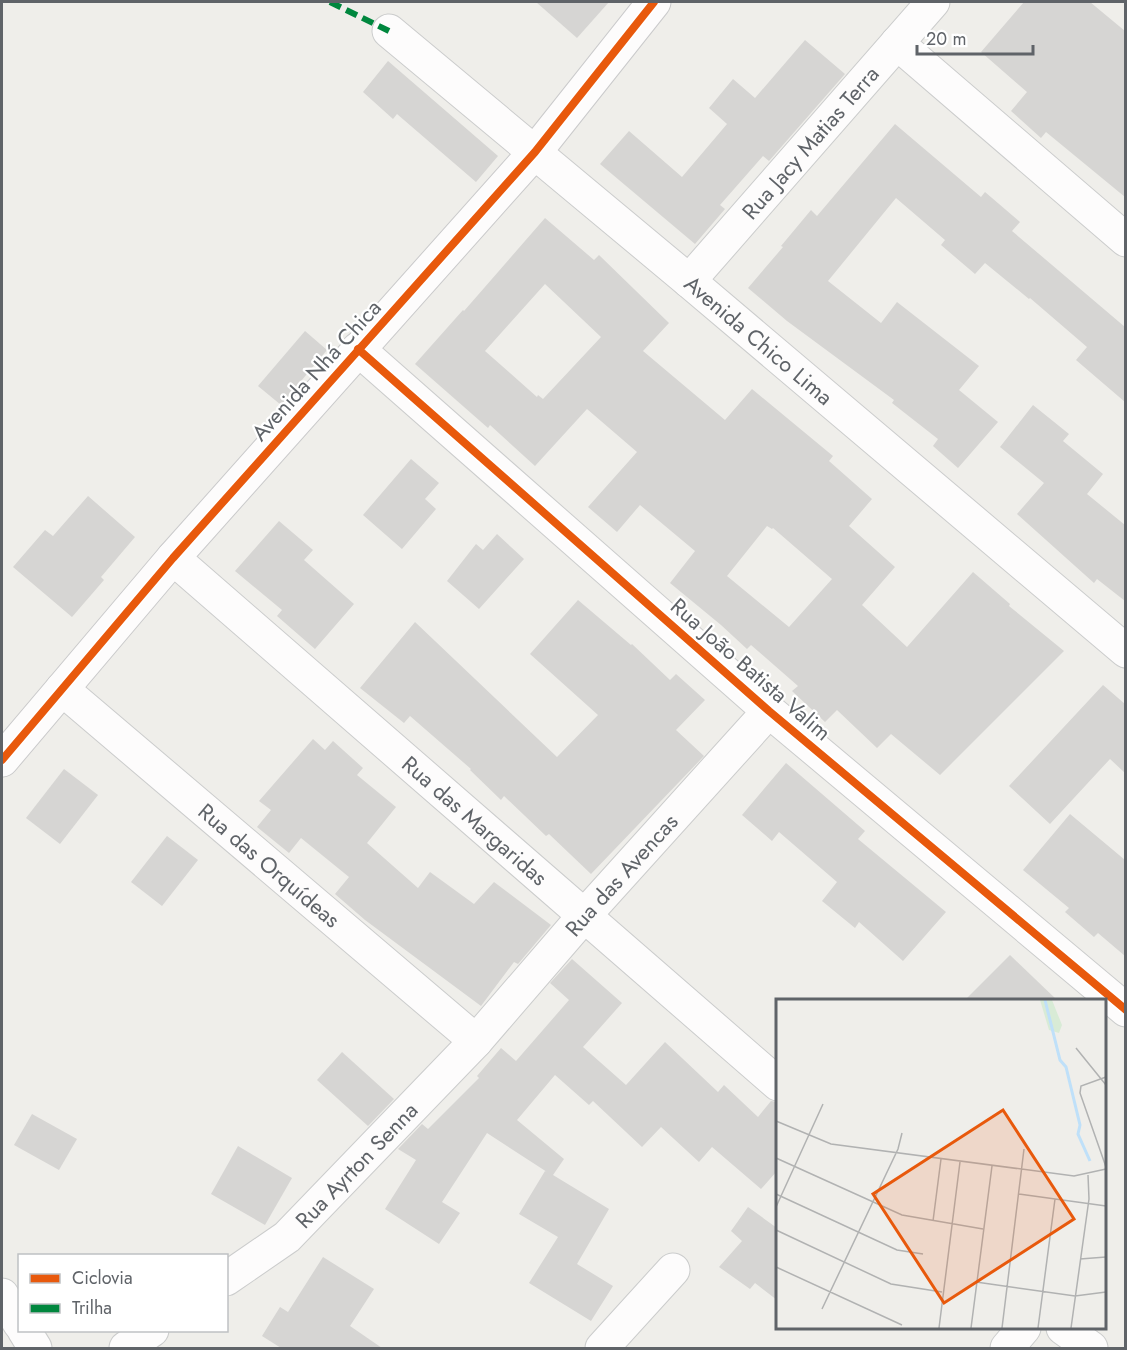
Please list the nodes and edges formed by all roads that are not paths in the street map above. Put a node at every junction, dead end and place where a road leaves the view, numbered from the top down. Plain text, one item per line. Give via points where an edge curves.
1 (654, 2) edge
2 (933, 2) edge
3 (389, 31) dead end
4 (897, 42) junction
5 (535, 152) junction
6 (1125, 240) edge
7 (689, 281) junction
8 (358, 349) junction
9 (173, 558) junction
10 (1125, 651) edge
11 (62, 689) junction
12 (769, 711) junction
13 (2, 760) edge
14 (583, 917) junction
15 (1125, 1010) edge
16 (476, 1041) junction
17 (776, 1083) edge
18 (673, 1270) dead end
19 (228, 1278) edge
20 (2, 1295) edge
21 (18, 1321) edge
22 (1023, 1329) edge
23 (1065, 1329) edge
24 (25, 1332) edge
25 (149, 1332) edge
26 (35, 1348) edge
27 (126, 1348) edge
28 (602, 1348) edge
29 (1007, 1348) edge
30 (1091, 1348) edge

1 - 5 street, Avenida Nhá Chica
2 - 4 street, Rua Jacy Matias Terra
3 - 5 street, Avenida Chico Lima
4 - 6 street
4 - 7 street, Rua Jacy Matias Terra
5 - 7 street, Avenida Chico Lima
5 - 8 street, Avenida Nhá Chica
7 - 10 street, Avenida Chico Lima
8 - 9 street, Avenida Nhá Chica
8 - 12 street, Rua João Batista Valim
9 - 11 street, Avenida Nhá Chica
9 - 14 street, Rua das Margaridas
11 - 13 street, Avenida Nhá Chica
11 - 16 street, Rua das Orquídeas
12 - 14 street, Rua das Avencas
12 - 15 street, Rua João Batista Valim
14 - 16 street, Rua das Avencas
14 - 17 street, Rua das Margaridas
16 - 19 street, Rua Ayrton Senna via 287,1237
18 - 28 street
20 - 21 street
22 - 29 street
23 - 30 street
24 - 26 street
25 - 27 street

